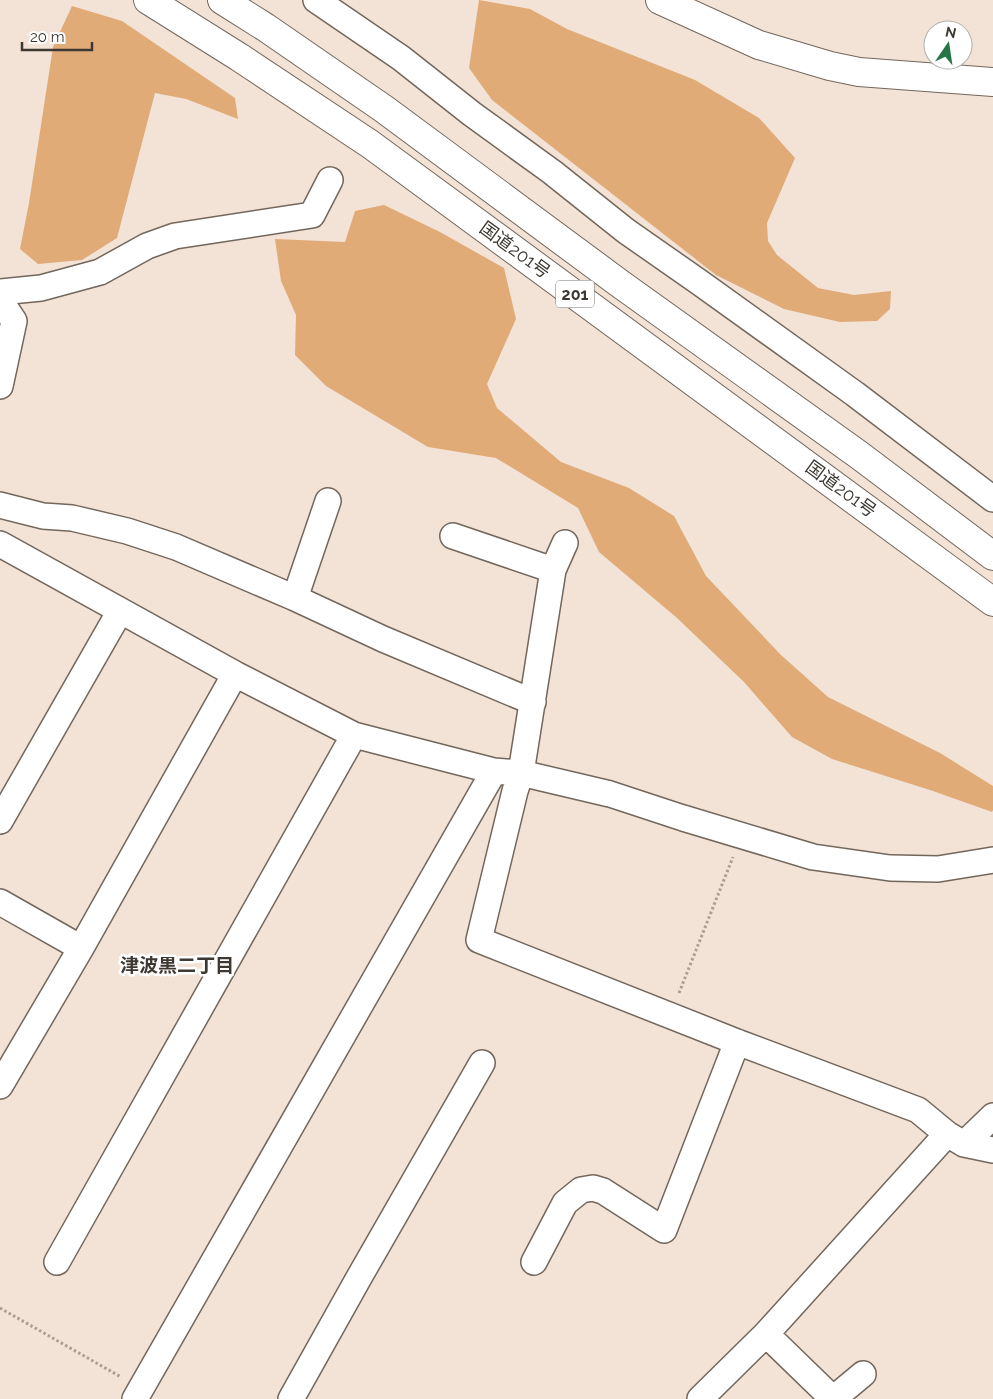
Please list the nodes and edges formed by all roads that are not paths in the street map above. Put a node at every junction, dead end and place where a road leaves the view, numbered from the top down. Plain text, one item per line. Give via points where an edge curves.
1 (148, 0) edge
2 (222, 0) edge
3 (316, 0) edge
4 (660, 0) edge
5 (993, 82) edge
6 (330, 180) dead end
7 (0, 292) edge
8 (0, 300) edge
9 (0, 386) edge
10 (993, 499) edge
11 (328, 501) dead end
12 (0, 505) edge
13 (453, 536) dead end
14 (565, 543) dead end
15 (0, 544) edge
16 (993, 556) edge
17 (553, 570) junction
18 (295, 598) junction
19 (993, 602) edge
20 (120, 610) junction
21 (235, 674) junction
22 (533, 702) junction
23 (354, 735) junction
24 (494, 771) junction
25 (521, 773) junction
26 (0, 821) edge
27 (993, 860) edge
28 (0, 902) edge
29 (80, 948) junction
30 (737, 1042) junction
31 (482, 1063) dead end
32 (0, 1086) edge
33 (993, 1116) edge
34 (955, 1139) junction
35 (993, 1150) edge
36 (57, 1262) dead end
37 (534, 1262) dead end
38 (766, 1334) junction
39 (863, 1374) dead end
40 (138, 1394) edge
41 (291, 1399) edge
42 (700, 1399) edge
43 (833, 1399) edge

1 - 19 main road, 国道201号 / 201 via 370,144
2 - 16 main road, 国道201号 / 201 via 384,109
3 - 10 street via 401,58 626,231 855,394
4 - 5 main road via 759,45 830,66 859,72
6 - 7 street via 312,216 175,236 147,246 100,272 40,288
8 - 9 street via 14,321
11 - 18 street
12 - 18 street via 127,531 176,547
13 - 17 street
14 - 17 street
15 - 20 street
17 - 22 street
18 - 22 street
20 - 21 street
20 - 26 street
21 - 23 street
21 - 29 street
22 - 25 street
23 - 24 street
23 - 36 street
24 - 25 street
24 - 40 street
25 - 27 street via 610,794 813,856 890,868 938,870
25 - 30 street via 479,940
28 - 29 street
29 - 32 street
30 - 34 street via 918,1110
30 - 37 street via 664,1230 603,1191 593,1188 581,1190 565,1203
31 - 41 street
33 - 34 street
34 - 35 street
34 - 38 street
38 - 42 street
38 - 43 street
39 - 43 street

